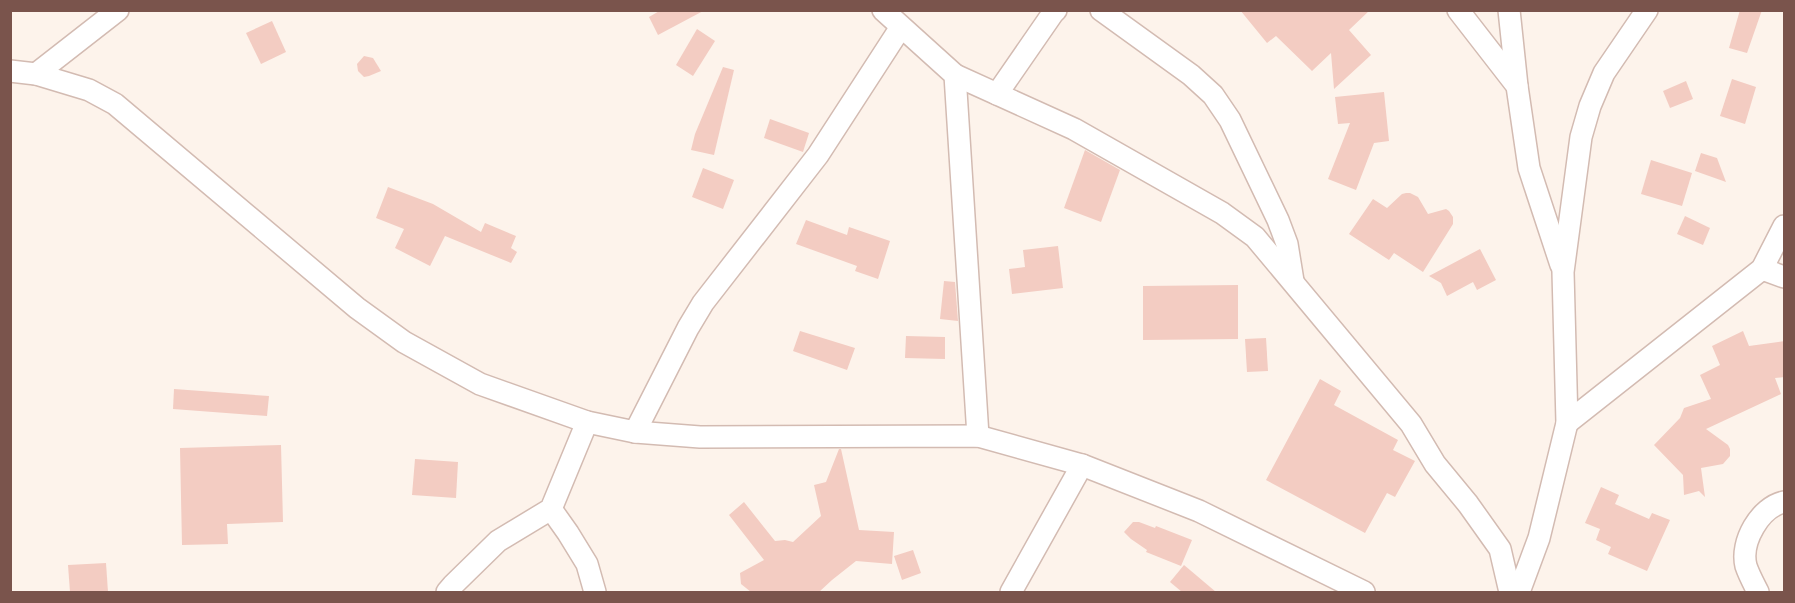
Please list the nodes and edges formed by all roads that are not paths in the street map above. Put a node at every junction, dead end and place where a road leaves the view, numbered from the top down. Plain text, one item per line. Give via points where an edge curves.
1 (118, 10) edge
2 (883, 10) edge
3 (1056, 10) edge
4 (1101, 10) edge
5 (1458, 10) edge
6 (1509, 10) edge
7 (1647, 10) edge
8 (901, 27) junction
9 (10, 71) edge
10 (36, 74) junction
11 (955, 75) junction
12 (1517, 86) junction
13 (997, 94) junction
14 (1785, 226) edge
15 (1762, 268) junction
16 (1563, 272) junction
17 (1785, 277) edge
18 (1293, 282) junction
19 (587, 422) junction
20 (1567, 423) junction
21 (635, 432) junction
22 (978, 436) junction
23 (1082, 465) junction
24 (1785, 502) edge
25 (551, 509) junction
26 (447, 592) edge
27 (595, 592) edge
28 (1011, 592) edge
29 (1364, 592) edge
30 (1510, 592) edge
31 (1519, 592) edge
32 (1758, 592) edge

1 - 10 street
2 - 8 street
3 - 13 street
4 - 18 street via 1191,75 1230,120 1278,220 1287,244
5 - 12 street
6 - 12 street
7 - 16 street via 1604,73 1590,106 1581,137
8 - 11 street
8 - 21 street via 818,155 704,303
9 - 10 street
10 - 19 street via 89,90 115,104 357,308 404,342 480,384
11 - 13 street
11 - 22 street
12 - 16 street via 1529,168
13 - 18 street via 1074,129 1222,213 1255,237
14 - 15 street
15 - 17 street
15 - 20 street
16 - 20 street
18 - 30 street via 1411,424 1435,464 1500,549
19 - 21 street
19 - 25 street
20 - 31 street via 1539,538
21 - 22 street via 700,437
22 - 23 street
23 - 28 street
23 - 29 street via 1199,511
24 - 32 street via 1759,518 1747,540 1746,564
25 - 26 street via 498,541
25 - 27 street via 587,564

